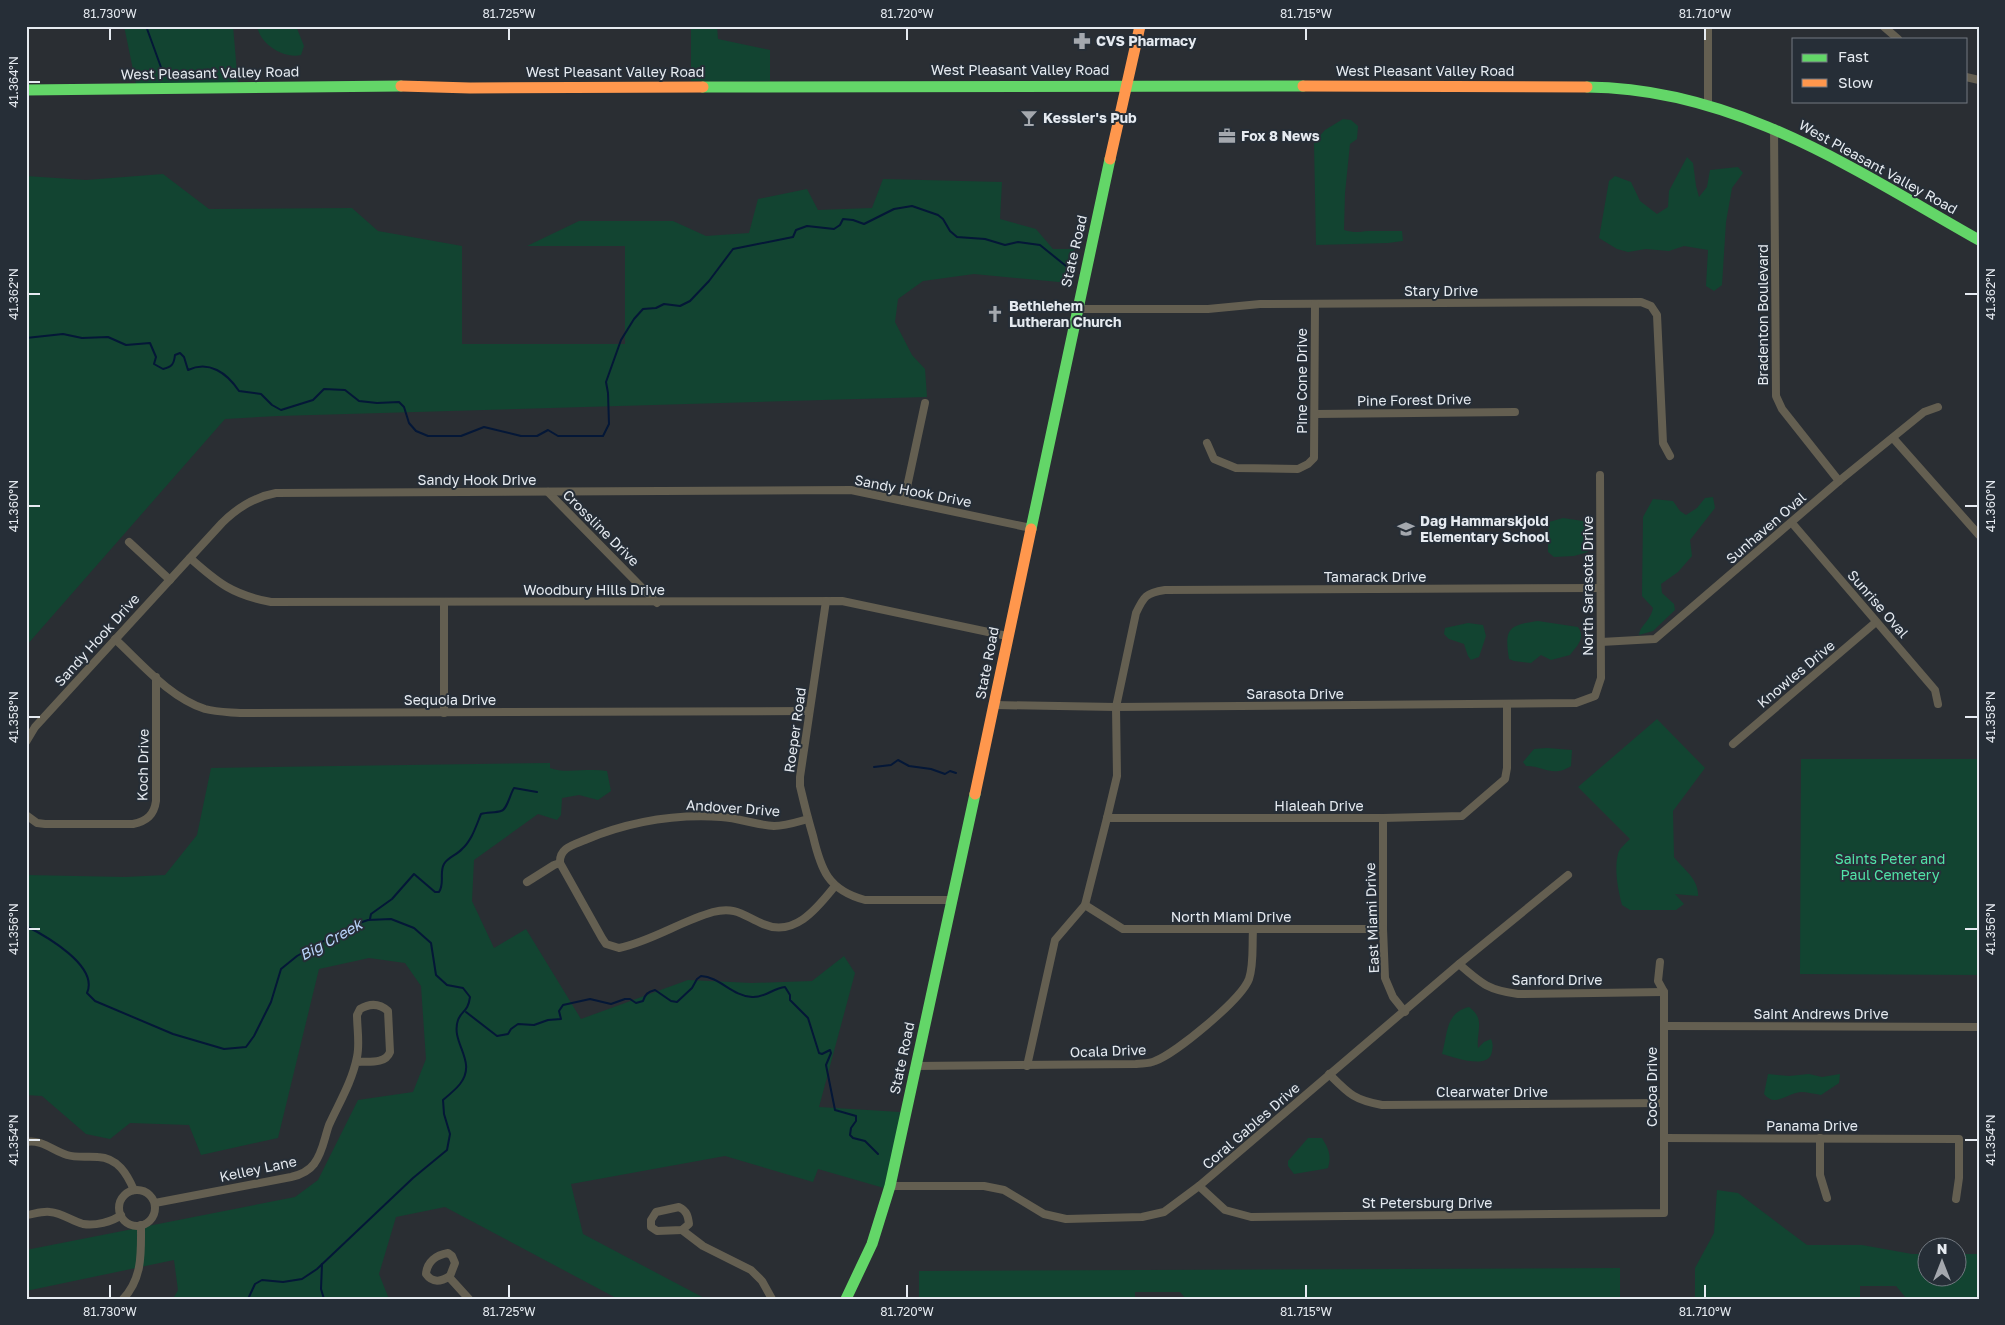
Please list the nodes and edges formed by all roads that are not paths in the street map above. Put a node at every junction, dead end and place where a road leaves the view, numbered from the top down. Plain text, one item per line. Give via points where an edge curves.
1 (1140, 26) edge
2 (1708, 26) edge
3 (1883, 26) edge
4 (1897, 38) edge
5 (1127, 85) junction
6 (26, 90) edge
7 (1708, 104) junction
8 (1774, 128) junction
9 (1979, 240) edge
10 (1315, 304) junction
11 (1077, 309) junction
12 (925, 403) dead end
13 (1938, 407) dead end
14 (1515, 412) dead end
15 (1315, 414) junction
16 (1893, 438) junction
17 (1207, 443) dead end
18 (1670, 456) dead end
19 (1600, 476) dead end
20 (1839, 481) junction
21 (548, 492) junction
22 (904, 500) junction
23 (1792, 523) junction
24 (1031, 528) junction
25 (1978, 533) edge
26 (130, 542) dead end
27 (190, 558) junction
28 (170, 580) junction
29 (1600, 588) junction
30 (826, 601) junction
31 (444, 602) junction
32 (657, 603) junction
33 (1876, 622) junction
34 (1007, 636) junction
35 (115, 639) junction
36 (1601, 642) junction
37 (156, 677) junction
38 (1594, 696) joint
39 (1938, 704) dead end
40 (994, 705) junction
41 (1507, 705) junction
42 (1116, 707) junction
43 (809, 711) junction
44 (444, 713) junction
45 (26, 742) edge
46 (1732, 744) dead end
47 (27, 816) edge
48 (1107, 818) junction
49 (1383, 818) junction
50 (808, 819) junction
51 (560, 864) junction
52 (1568, 875) dead end
53 (527, 882) dead end
54 (835, 886) junction
55 (951, 900) junction
56 (1085, 905) junction
57 (1383, 929) junction
58 (1253, 930) junction
59 (1660, 962) dead end
60 (1459, 964) junction
61 (1664, 992) junction
62 (1405, 1012) junction
63 (1664, 1026) junction
64 (1979, 1027) edge
65 (356, 1062) junction
66 (915, 1066) junction
67 (1026, 1066) junction
68 (1329, 1074) junction
69 (1664, 1104) junction
70 (1664, 1138) junction
71 (1820, 1138) junction
72 (26, 1142) edge
73 (890, 1186) junction
74 (1199, 1186) junction
75 (134, 1190) junction
76 (1827, 1198) dead end
77 (1956, 1199) dead end
78 (155, 1203) junction
79 (1664, 1213) joint
80 (26, 1215) edge
81 (121, 1215) junction
82 (141, 1225) junction
83 (682, 1230) junction
84 (449, 1276) dead end
85 (123, 1299) edge
86 (469, 1299) edge
87 (772, 1299) edge
88 (846, 1299) edge

1 - 5 main road, State Road
2 - 7 street
3 - 4 street
5 - 6 main road, West Pleasant Valley Road via 251,86 181,90
5 - 7 main road, West Pleasant Valley Road via 1594,87 1645,91
5 - 11 main road, State Road
7 - 8 main road, West Pleasant Valley Road
8 - 9 main road, West Pleasant Valley Road via 1809,144
8 - 20 street, Bradenton Boulevard via 1776,396 1782,409
10 - 11 street, Stary Drive via 1260,304 1208,309
10 - 15 street, Pine Cone Drive
10 - 18 street, Stary Drive via 1641,302 1651,306 1657,315 1663,443
11 - 24 main road, State Road
12 - 22 street
13 - 16 street, Sunhaven Oval via 1924,412
14 - 15 street, Pine Forest Drive
15 - 17 street, Pine Cone Drive via 1314,458 1298,469 1236,468 1214,459
16 - 20 street, Sunhaven Oval
16 - 25 street
19 - 29 street, North Sarasota Drive
20 - 23 street, Sunhaven Oval
21 - 22 street, Sandy Hook Drive via 851,490
21 - 27 street, Sandy Hook Drive via 267,494 232,513
21 - 32 street, Crossline Drive
22 - 24 street, Sandy Hook Drive
23 - 33 street, Sunrise Oval
23 - 36 street, Sunhaven Oval via 1654,639
24 - 34 main road, State Road
26 - 28 street
27 - 28 street, Sandy Hook Drive
27 - 31 street, Woodbury Hills Drive via 227,588 262,600 288,603
28 - 35 street, Sandy Hook Drive
29 - 36 street, North Sarasota Drive
29 - 42 street, Tamarack Drive via 1150,592 1136,613
30 - 32 street, Woodbury Hills Drive
30 - 34 street, Woodbury Hills Drive via 842,601
30 - 43 street, Roeper Road
31 - 32 street, Woodbury Hills Drive
31 - 44 street
33 - 39 street, Sunrise Oval via 1935,690
33 - 46 street, Knowles Drive
34 - 40 main road, State Road
35 - 37 street, Sequoia Drive
35 - 45 street, Sandy Hook Drive via 35,727
36 - 38 street, North Sarasota Drive via 1601,678
37 - 44 street, Sequoia Drive via 189,702 223,712
37 - 47 street, Koch Drive via 156,801 151,816 134,824 46,824 36,823
38 - 41 street, Sarasota Drive via 1576,704
40 - 42 street, Sarasota Drive
40 - 55 main road, State Road
41 - 42 street, Sarasota Drive
41 - 49 street, Hialeah Drive via 1505,779 1462,816
42 - 48 street via 1117,776
43 - 44 street, Sequoia Drive
43 - 50 street, Roeper Road via 800,777
48 - 49 street, Hialeah Drive
48 - 56 street
49 - 57 street, East Miami Drive
50 - 51 street, Andover Drive via 776,826 722,817 661,819 617,828 567,847 562,852
50 - 54 street, Roeper Road via 821,867
51 - 53 street
51 - 54 street via 602,938 612,947 619,948 706,914 722,911 745,914 768,926 788,926 809,916
52 - 60 street, Coral Gables Drive
54 - 55 street, Roeper Road via 865,900
55 - 66 main road, State Road
56 - 58 street, North Miami Drive via 1123,929
56 - 67 street via 1055,940
57 - 58 street, North Miami Drive
57 - 62 street, East Miami Drive via 1385,978
58 - 67 street, Ocala Drive via 1252,969 1242,992 1171,1053 1153,1062 1136,1064
59 - 61 street, Cocoa Drive via 1658,981
60 - 61 street, Sanford Drive via 1482,985 1518,994
60 - 62 street, Coral Gables Drive
61 - 63 street, Cocoa Drive
62 - 68 street, Coral Gables Drive
63 - 64 street, Saint Andrews Drive
63 - 69 street, Cocoa Drive
65 - 65 street, Kelley Lane via 388,1058 388,1011 383,1006 374,1004 360,1009 357,1015
65 - 78 street, Kelley Lane via 323,1150 306,1171 291,1177
66 - 67 street, Ocala Drive
66 - 73 main road, State Road
68 - 69 street, Clearwater Drive via 1362,1102 1382,1105
68 - 74 street, Coral Gables Drive
69 - 70 street, Cocoa Drive
70 - 71 street, Panama Drive
70 - 79 street, Cocoa Drive
71 - 76 street via 1820,1175
71 - 77 street, Panama Drive via 1959,1139
72 - 75 street via 44,1143 75,1157 104,1157 127,1173
73 - 74 street, Coral Gables Drive via 984,1186 1004,1190 1044,1214 1066,1219 1142,1217 1164,1212
73 - 88 main road, State Road via 874,1242
74 - 79 street, St Petersburg Drive via 1225,1210 1252,1217
75 - 78 street via 144,1191
75 - 81 street via 121,1200
78 - 82 street via 154,1214
80 - 81 street via 49,1212 84,1224 116,1220
81 - 82 street via 129,1224
82 - 85 street via 141,1264 131,1291
83 - 83 street via 657,1232 651,1220 656,1212 679,1207 688,1215 689,1224
83 - 87 street via 703,1246 751,1270
84 - 86 street

